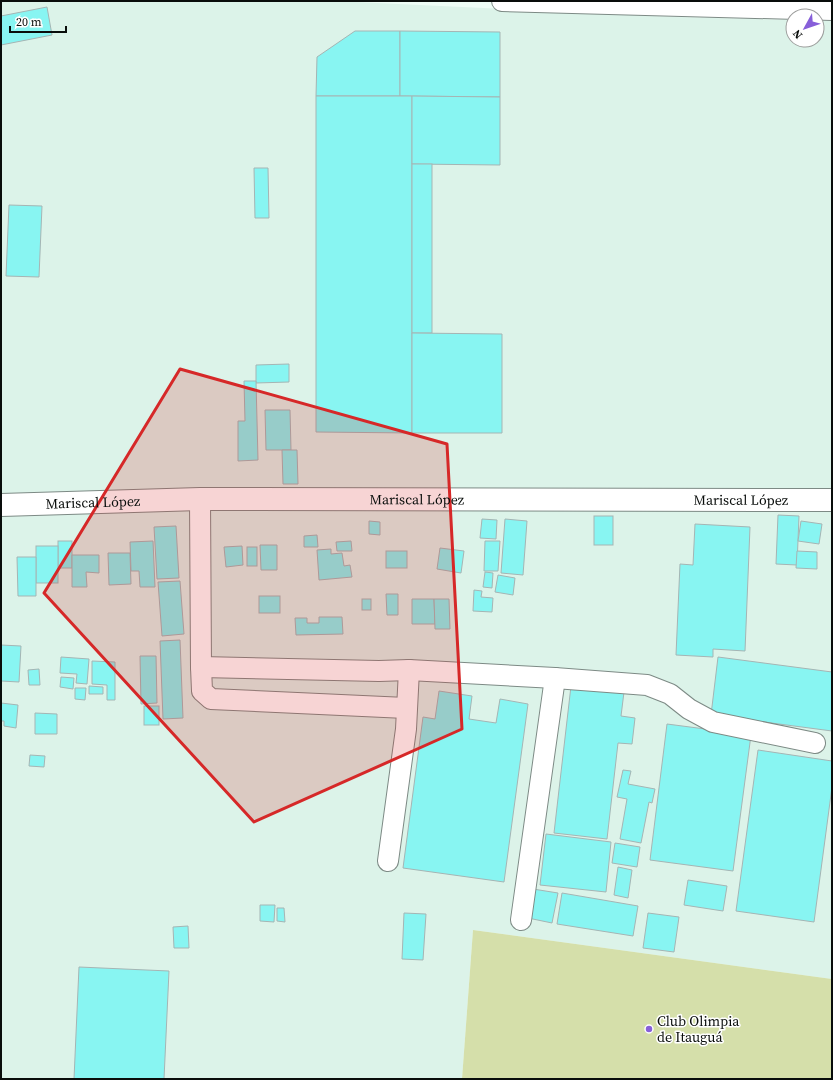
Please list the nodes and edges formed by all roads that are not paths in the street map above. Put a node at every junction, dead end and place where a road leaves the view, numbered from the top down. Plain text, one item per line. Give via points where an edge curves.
1 (502, 1) edge
2 (545, 2) edge
3 (785, 5) edge
4 (832, 10) edge
5 (200, 499) junction
6 (832, 500) edge
7 (1, 505) edge
8 (201, 667) junction
9 (409, 670) junction
10 (555, 678) junction
11 (406, 708) junction
12 (816, 743) dead end
13 (388, 861) dead end
14 (522, 920) dead end

1 - 2 street
2 - 3 street
3 - 4 street
5 - 6 street, Mariscal López
5 - 7 street, Mariscal López
5 - 8 street
8 - 9 street
8 - 11 street via 202,691 211,699
9 - 10 street
9 - 11 street
10 - 12 street via 647,685 670,694 689,709 713,722
10 - 14 street
11 - 13 street via 406,729

